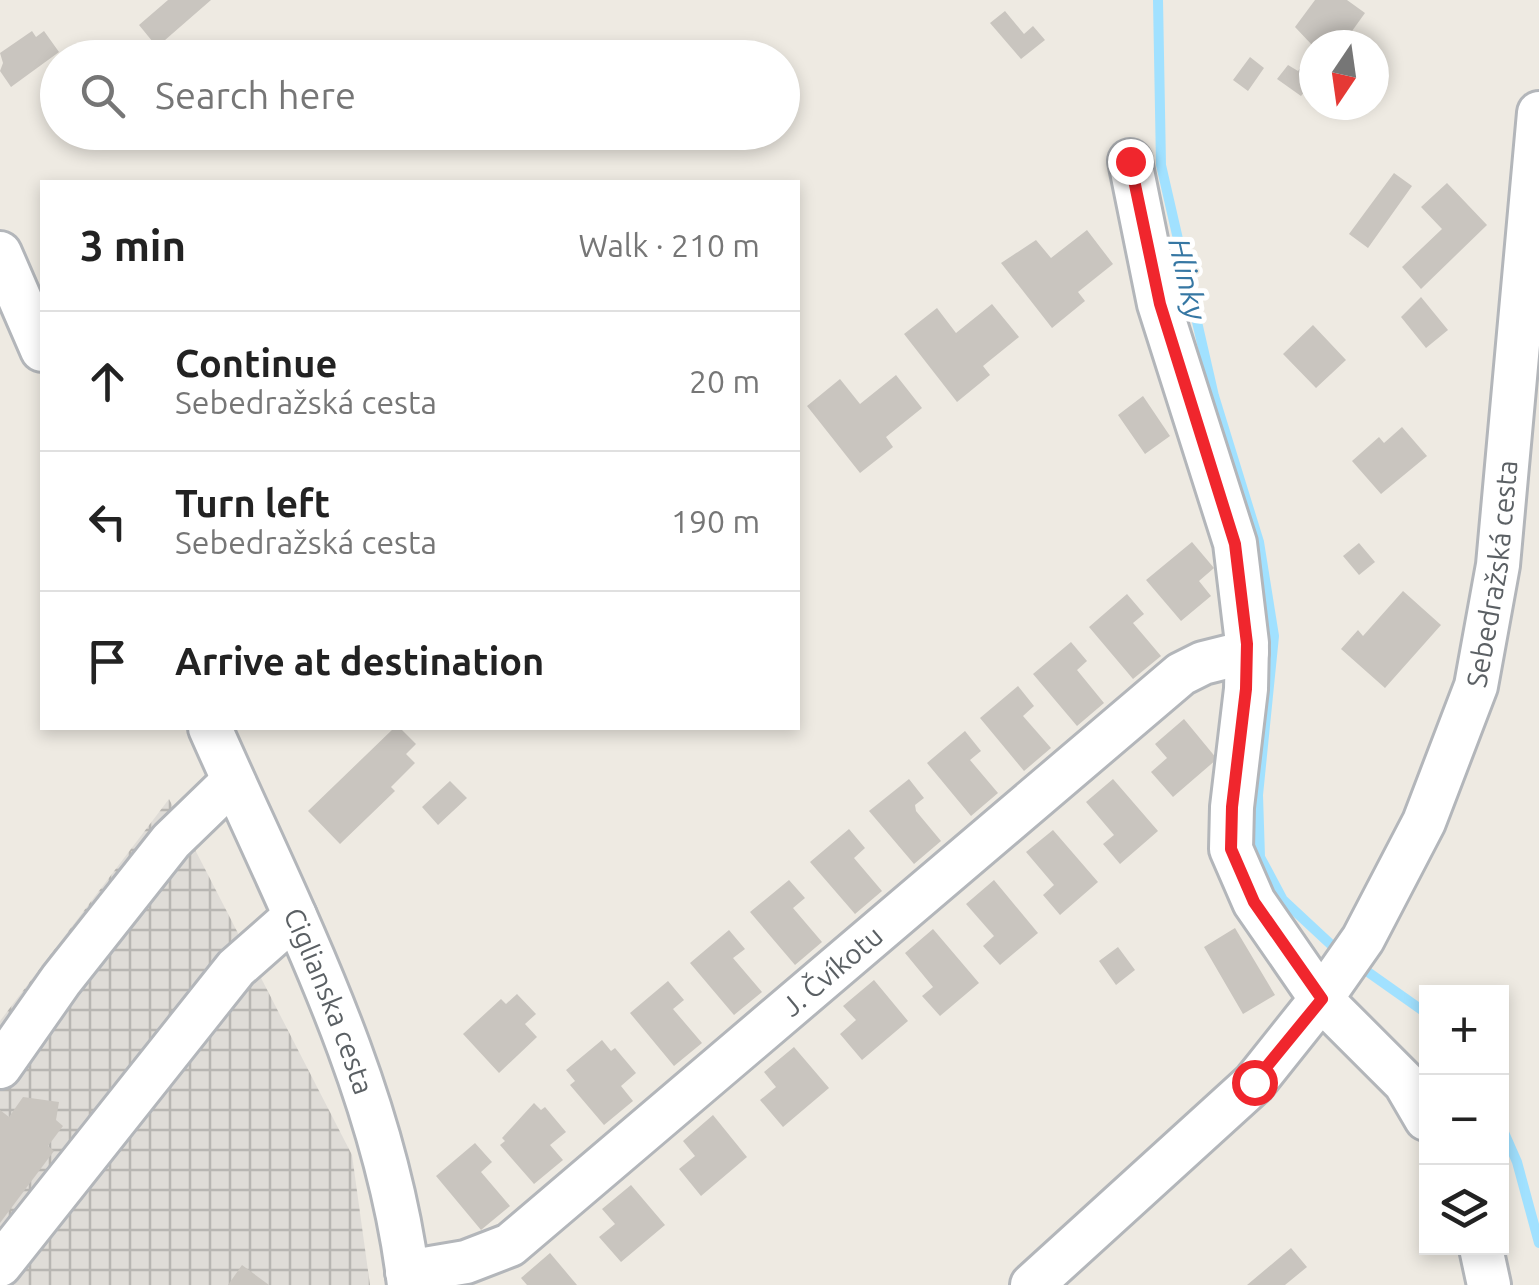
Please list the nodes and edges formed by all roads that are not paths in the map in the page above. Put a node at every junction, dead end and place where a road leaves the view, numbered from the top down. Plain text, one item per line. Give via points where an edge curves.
1 (1539, 112) edge
2 (1130, 161) dead end
3 (0, 254) edge
4 (40, 345) edge
5 (1246, 652) junction
6 (211, 730) edge
7 (233, 780) junction
8 (295, 916) junction
9 (1330, 987) junction
10 (0, 1067) edge
11 (1419, 1106) edge
12 (1483, 1255) edge
13 (0, 1265) edge
14 (408, 1278) edge
15 (1032, 1285) edge
16 (1490, 1285) edge

1 - 9 street, Sebedražská cesta via 1498,565 1476,686 1424,822
2 - 5 street via 1160,304 1235,544
3 - 4 street
5 - 9 street via 1231,849 1254,902
5 - 14 street, J. Čvíkotu via 1181,674 510,1245
6 - 7 street, Ciglianska cesta
7 - 8 street, Ciglianska cesta
7 - 10 street via 171,840
8 - 13 street via 236,968
8 - 14 street, Ciglianska cesta via 380,1139
9 - 11 street
9 - 15 street, Sebedražská cesta via 1254,1082
12 - 16 street

